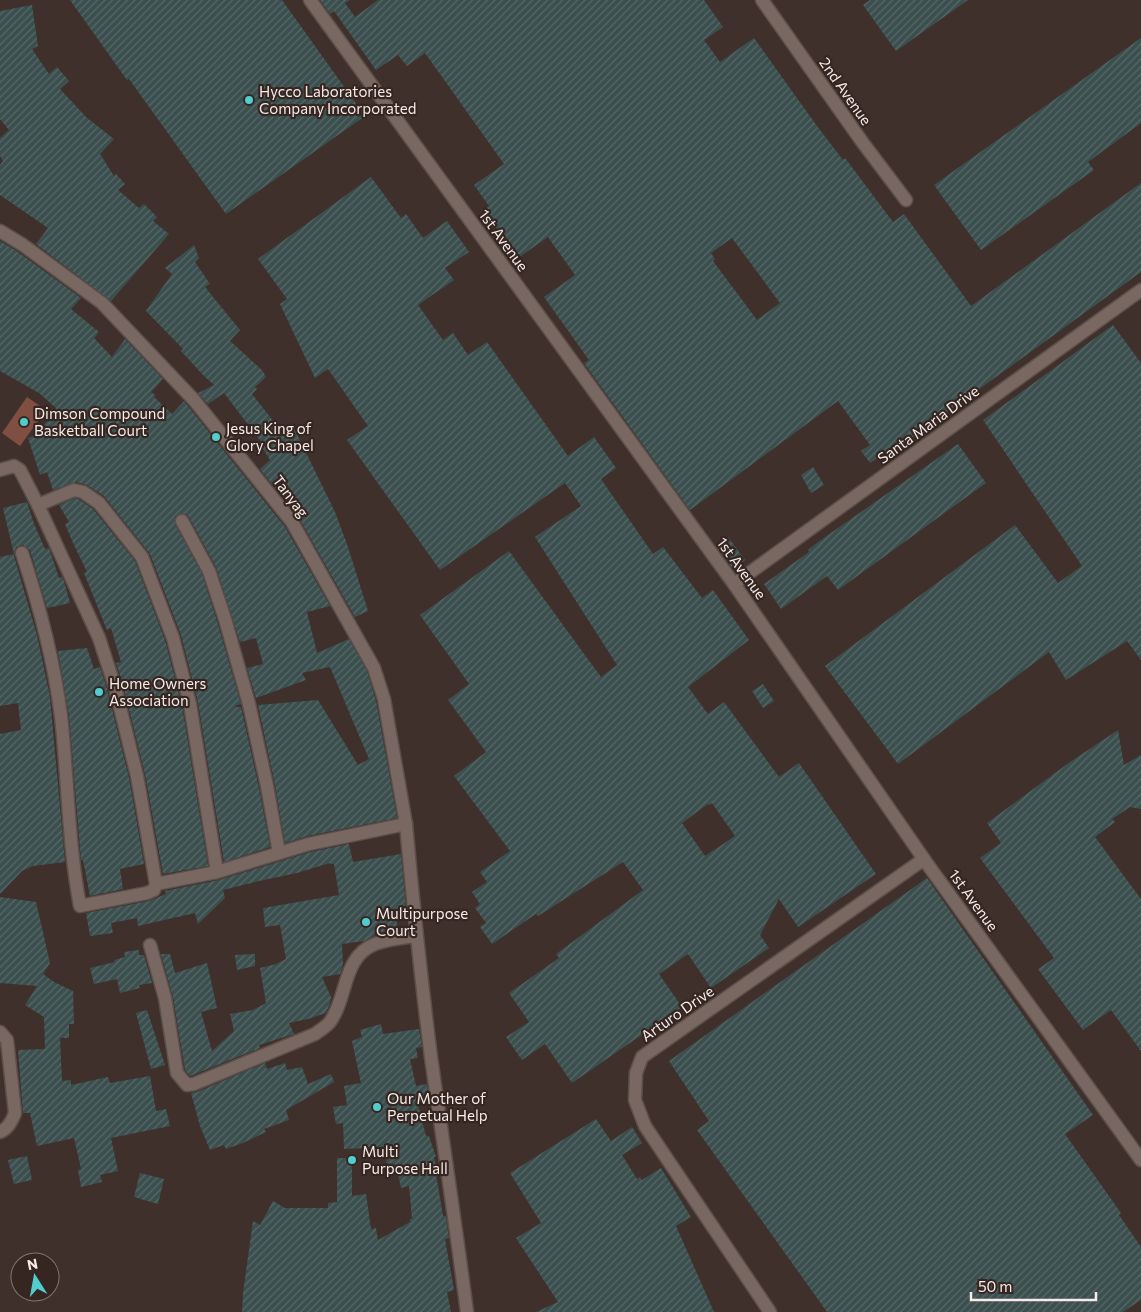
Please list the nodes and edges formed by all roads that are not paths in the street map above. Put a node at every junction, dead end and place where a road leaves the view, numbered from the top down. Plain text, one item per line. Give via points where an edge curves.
1 (310, 0) edge
2 (762, 0) edge
3 (906, 200) dead end
4 (0, 231) edge
5 (1141, 290) edge
6 (0, 470) edge
7 (38, 505) junction
8 (182, 521) dead end
9 (22, 552) dead end
10 (734, 584) junction
11 (406, 824) junction
12 (279, 853) junction
13 (924, 858) junction
14 (217, 872) junction
15 (156, 884) junction
16 (416, 936) junction
17 (150, 945) dead end
18 (0, 1032) edge
19 (0, 1132) edge
20 (1141, 1160) edge
21 (467, 1312) edge
22 (770, 1312) edge

1 - 10 street, 1st Avenue
2 - 3 street, 2nd Avenue
4 - 11 street, Tanyag via 102,303 194,400 292,522 374,668 384,699
5 - 10 street, Santa Maria Drive
6 - 7 street via 14,466 20,470
7 - 14 street via 74,490 83,492 99,503 142,557 173,638 190,704
7 - 15 street via 99,638 115,687 137,776
8 - 12 street via 209,571 226,619 249,704
9 - 15 street via 40,612 61,716 80,906 147,893 154,890
10 - 13 street, 1st Avenue
11 - 12 street
11 - 16 street, Tanyag
12 - 14 street
13 - 20 street, 1st Avenue
13 - 22 street, Arturo Drive via 642,1057 636,1073 635,1100 644,1126
14 - 15 street
16 - 17 street via 373,945 358,955 330,1022 315,1034 187,1085 177,1073 165,998
16 - 21 street, Tanyag
18 - 19 street via 7,1040 15,1113 4,1131

